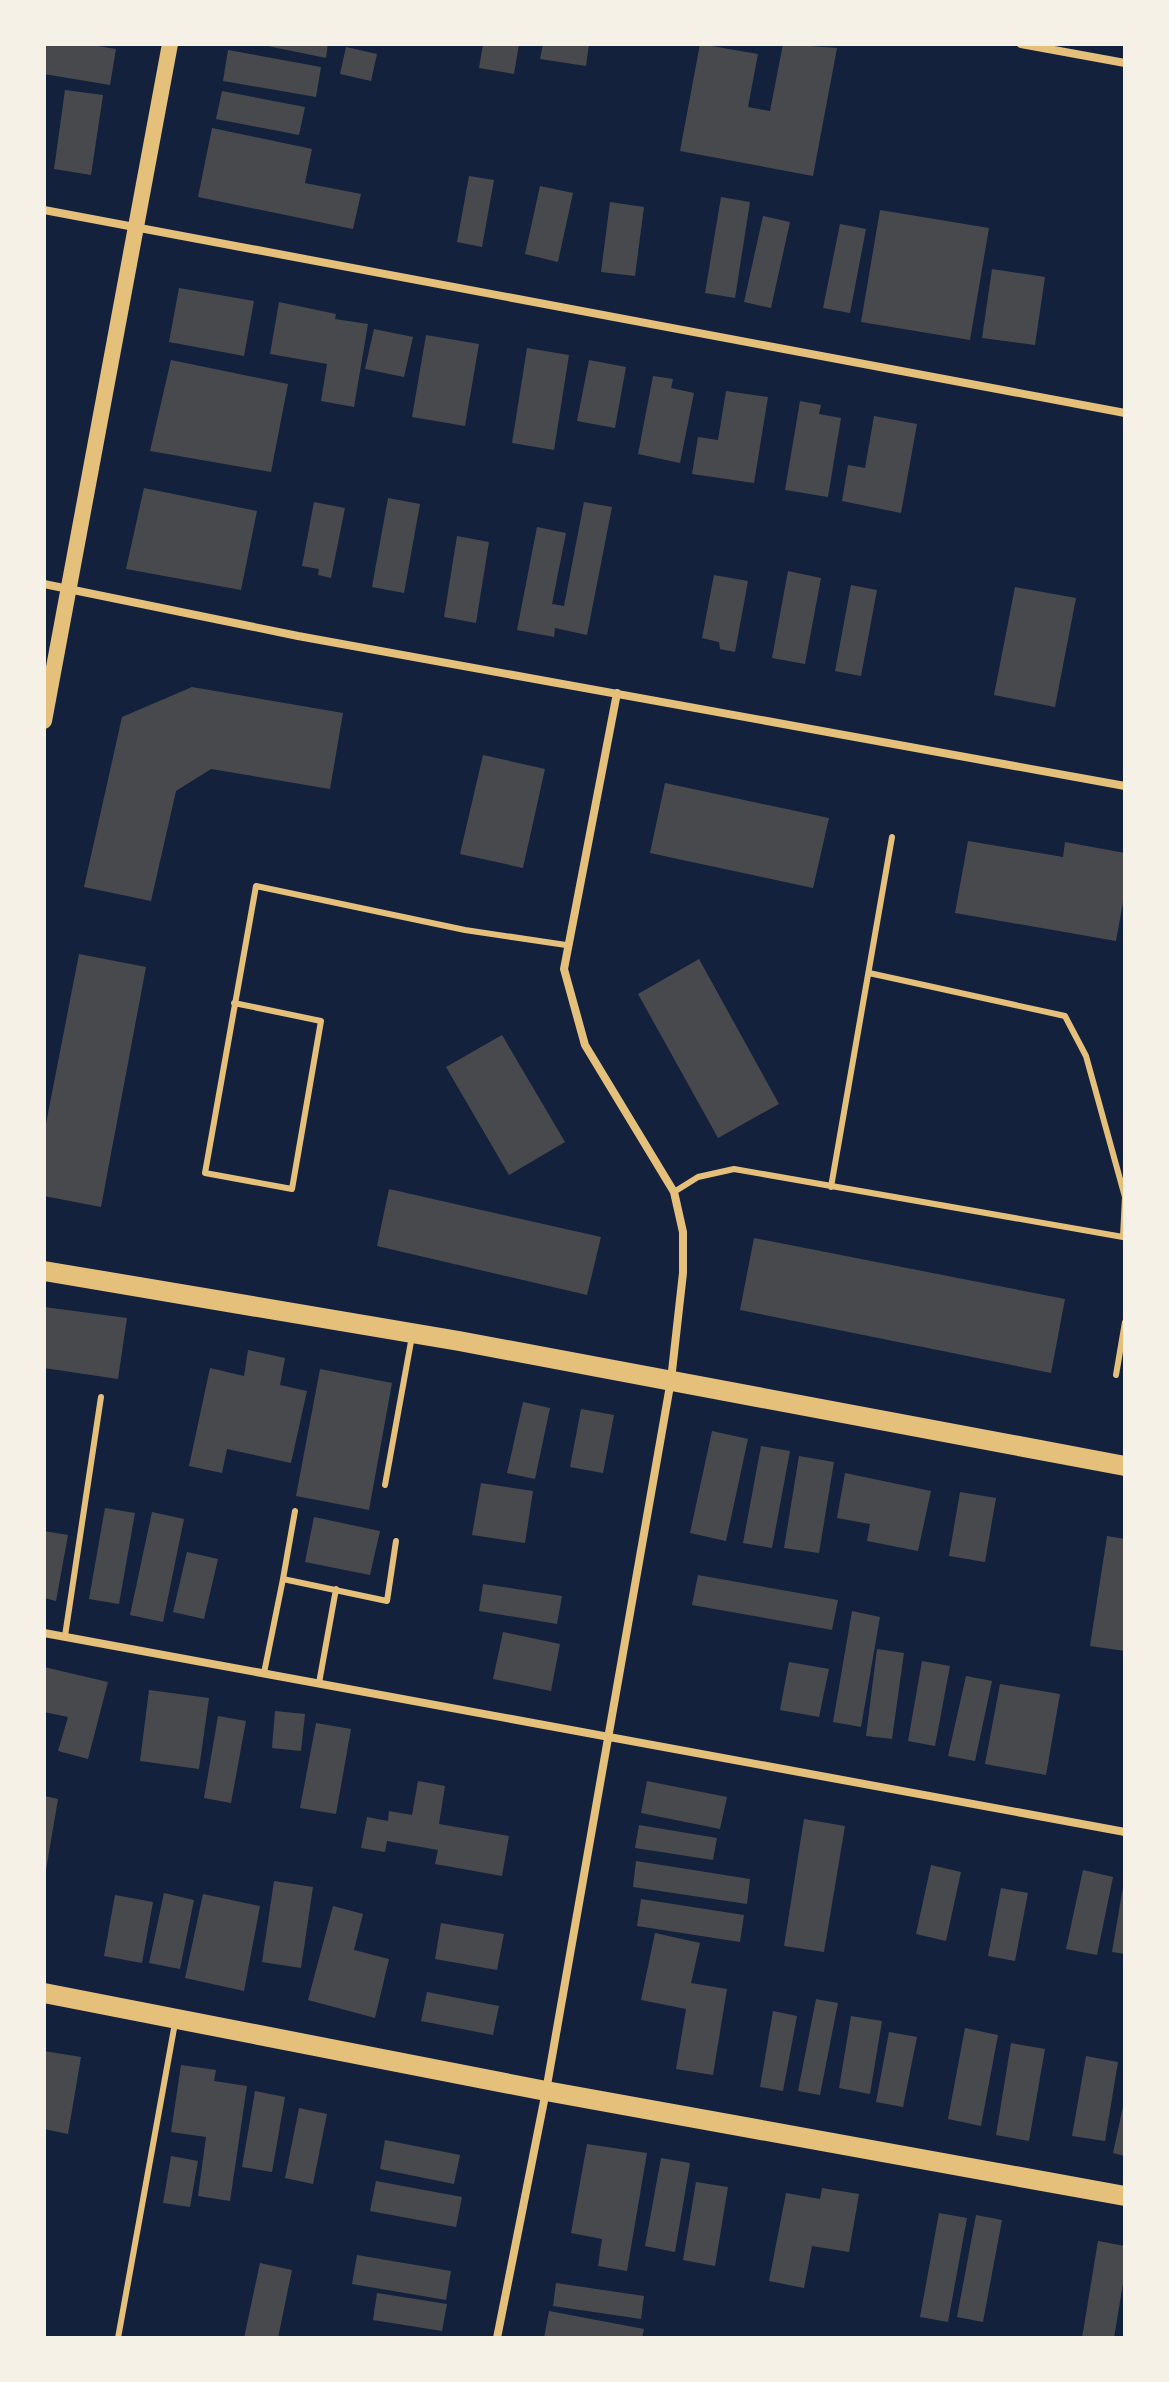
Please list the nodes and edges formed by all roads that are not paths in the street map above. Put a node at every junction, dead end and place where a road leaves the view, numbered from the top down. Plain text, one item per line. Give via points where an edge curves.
1 (170, 44) edge
2 (1021, 44) edge
3 (1125, 63) edge
4 (44, 210) edge
5 (137, 226) junction
6 (1125, 413) edge
7 (44, 584) edge
8 (69, 589) junction
9 (617, 693) junction
10 (44, 721) edge
11 (1125, 786) edge
12 (892, 837) dead end
13 (566, 945) junction
14 (869, 973) junction
15 (234, 1003) junction
16 (831, 1187) junction
17 (674, 1192) junction
18 (1123, 1237) junction
19 (1125, 1248) edge
20 (44, 1271) edge
21 (1125, 1322) edge
22 (413, 1333) junction
23 (1116, 1375) dead end
24 (671, 1380) junction
25 (101, 1397) dead end
26 (1125, 1466) edge
27 (385, 1485) dead end
28 (295, 1511) dead end
29 (396, 1541) dead end
30 (283, 1579) junction
31 (336, 1589) junction
32 (44, 1633) edge
33 (65, 1636) junction
34 (264, 1673) junction
35 (319, 1683) junction
36 (607, 1736) junction
37 (1125, 1832) edge
38 (44, 1993) edge
39 (175, 2019) junction
40 (546, 2091) junction
41 (1125, 2196) edge
42 (118, 2338) edge
43 (497, 2338) edge

1 - 5 main road
2 - 3 street
4 - 5 street
5 - 6 street
5 - 8 main road
7 - 8 street
8 - 9 street
8 - 10 main road
9 - 11 street
9 - 13 street
12 - 14 lane
13 - 15 lane via 465,930 256,886
13 - 17 street via 564,969 585,1045
14 - 16 lane
14 - 18 lane via 1065,1016 1086,1056 1125,1197
15 - 15 lane via 205,1173 292,1189 321,1021
16 - 17 lane via 734,1169 698,1177
16 - 18 lane
17 - 24 street via 683,1232 683,1273
18 - 19 lane
20 - 22 main road
21 - 23 lane
22 - 24 main road
22 - 27 lane
24 - 26 main road
24 - 36 street
25 - 33 lane
28 - 30 lane
29 - 31 lane via 387,1601
30 - 31 lane
30 - 34 lane
31 - 35 lane
32 - 33 street
33 - 34 street
34 - 35 street
35 - 36 street
36 - 37 street
36 - 40 street
38 - 39 main road
39 - 40 main road
39 - 42 lane
40 - 41 main road
40 - 43 street

